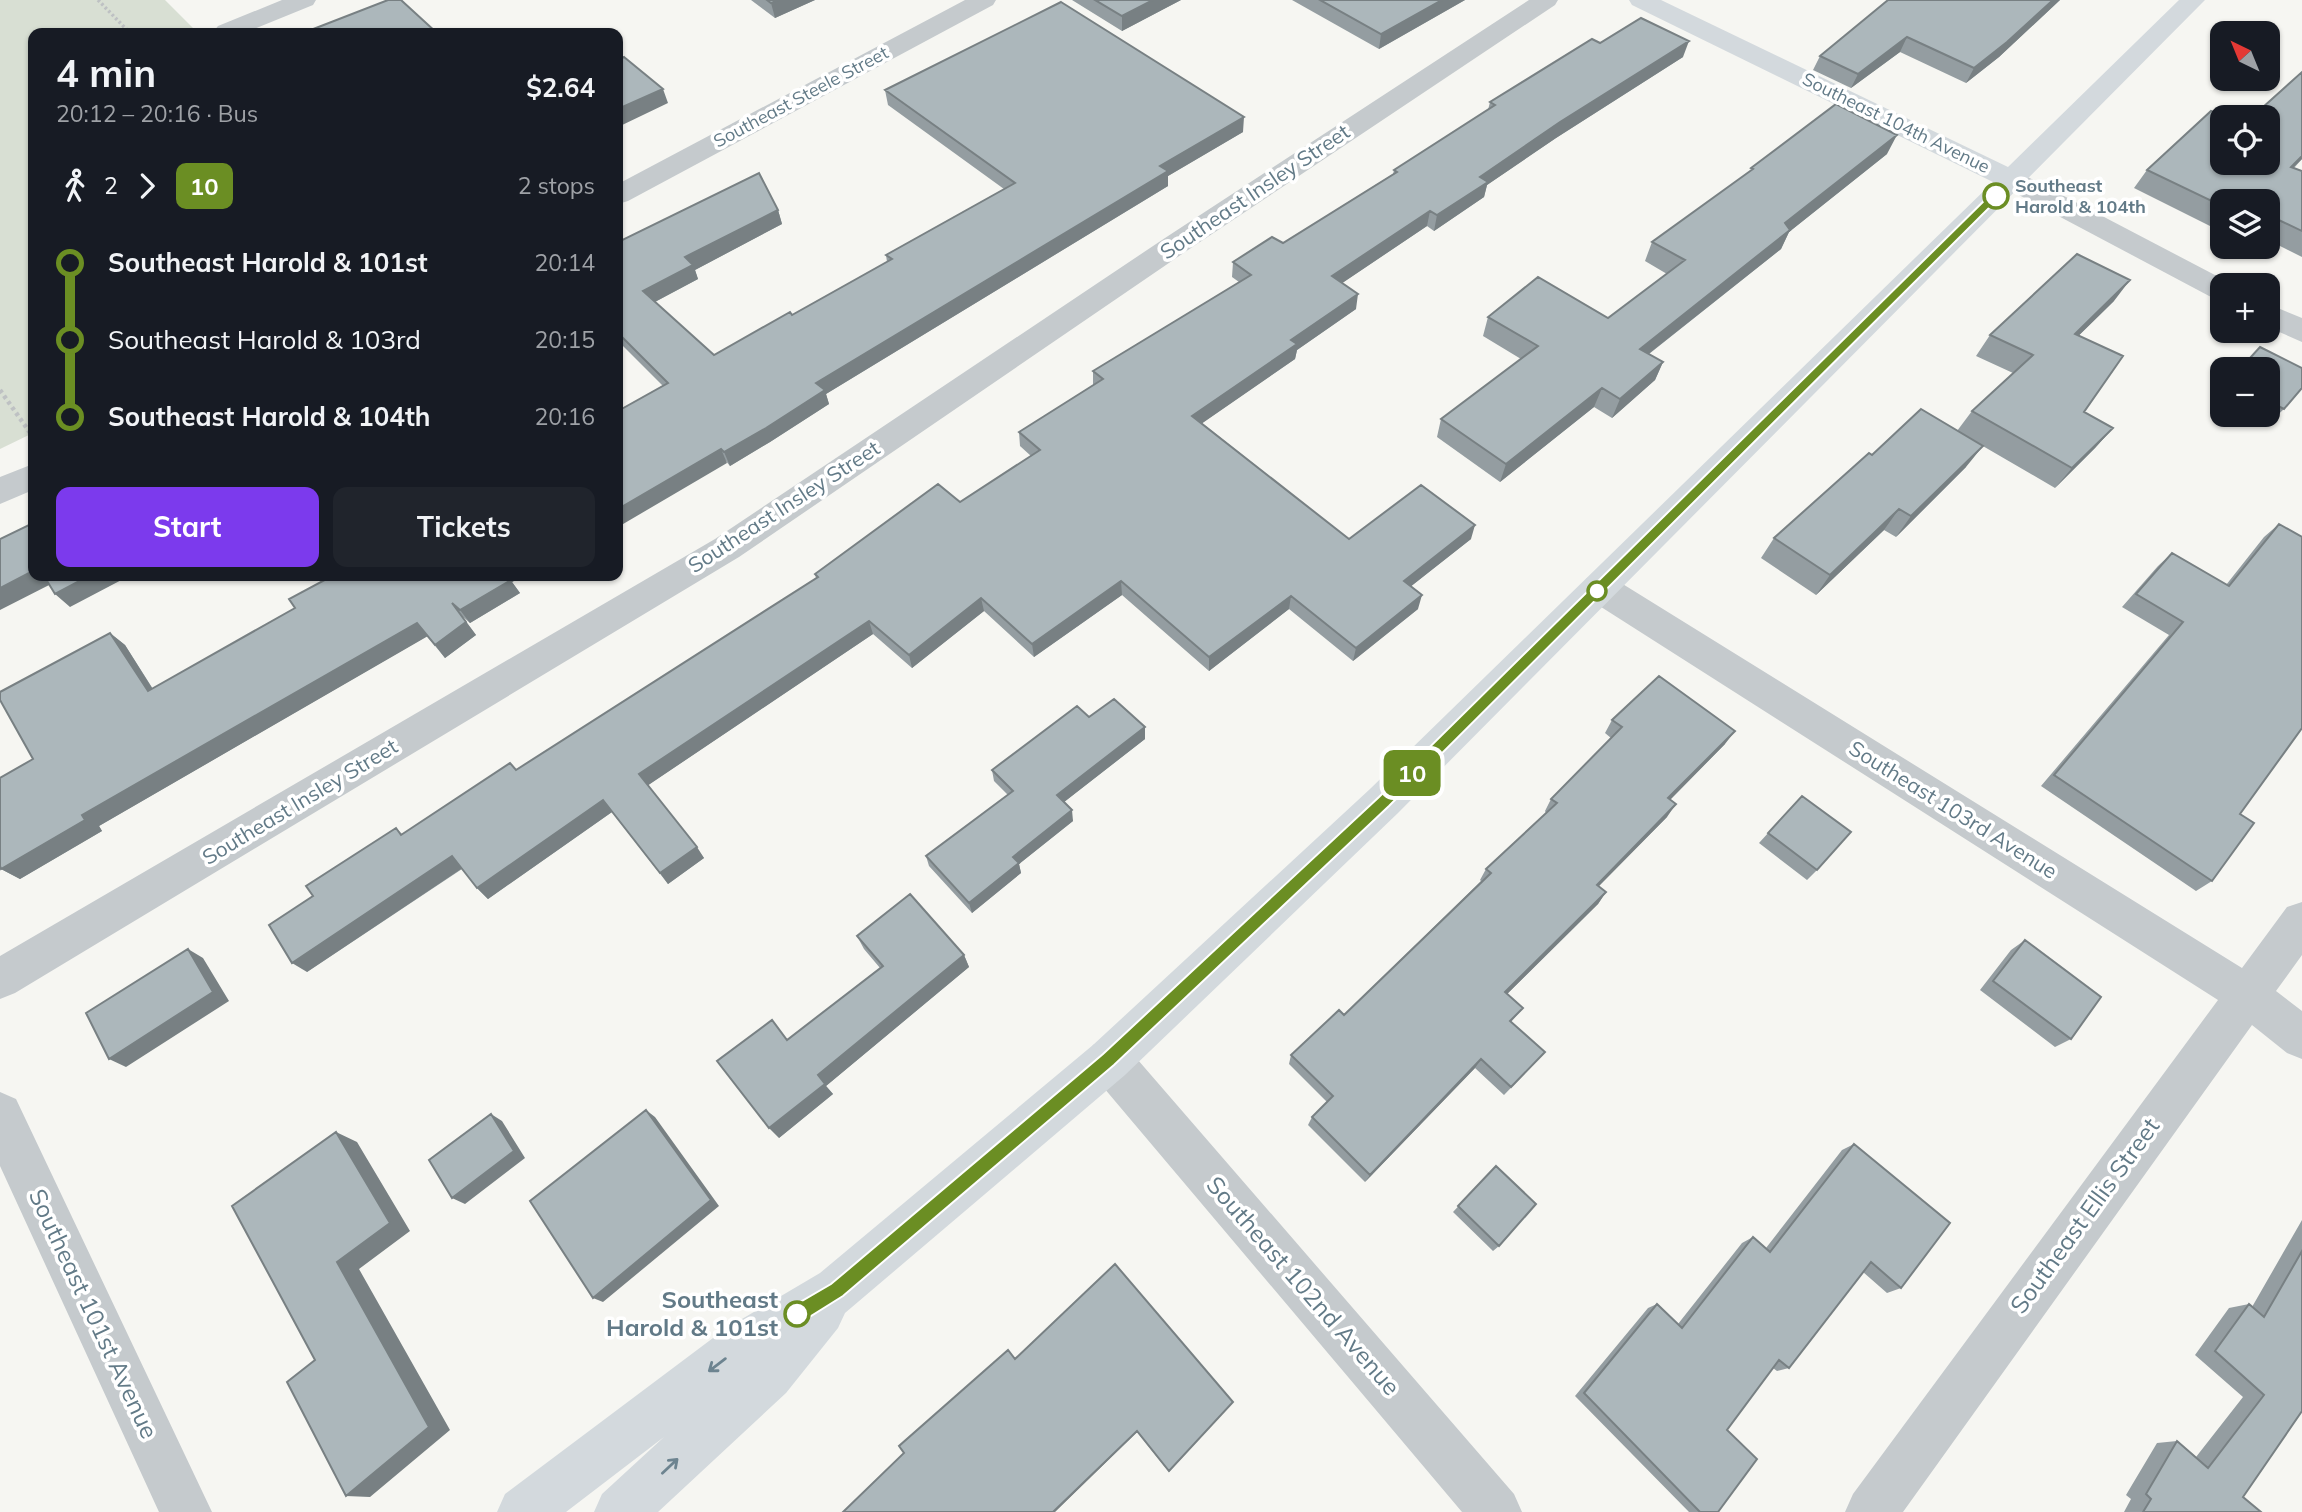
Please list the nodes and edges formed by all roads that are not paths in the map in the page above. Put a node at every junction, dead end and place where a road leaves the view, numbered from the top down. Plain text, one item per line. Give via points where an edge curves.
1 (304, 0) edge
2 (984, 0) edge
3 (1546, 0) edge
4 (1641, 0) edge
5 (2193, 0) edge
6 (234, 28) edge
7 (2012, 180) junction
8 (623, 192) edge
9 (2210, 284) edge
10 (2280, 320) edge
11 (2302, 331) edge
12 (28, 478) edge
13 (0, 491) edge
14 (1600, 588) junction
15 (2302, 921) edge
16 (0, 979) edge
17 (2246, 995) junction
18 (2302, 1038) edge
19 (1109, 1060) junction
20 (0, 1115) edge
21 (837, 1290) junction
22 (186, 1512) edge
23 (523, 1512) edge
24 (620, 1512) edge
25 (1496, 1512) edge
26 (1871, 1512) edge

1 - 6 street
2 - 8 street, Southeast Steele Street
3 - 16 street, Southeast Insley Street via 727,548
4 - 7 street, Southeast 104th Avenue
5 - 7 street
7 - 9 street, Southeast 104th Avenue
7 - 14 street
10 - 11 street
12 - 13 street
14 - 17 street, Southeast 103rd Avenue
14 - 19 street via 1384,801
15 - 17 street, Southeast Ellis Street
17 - 18 street, Southeast 103rd Avenue
17 - 26 street, Southeast Ellis Street
19 - 21 street
19 - 25 street, Southeast 102nd Avenue
20 - 22 street, Southeast 101st Avenue
21 -> 23 street via 742,1346
24 -> 21 street via 768,1375

